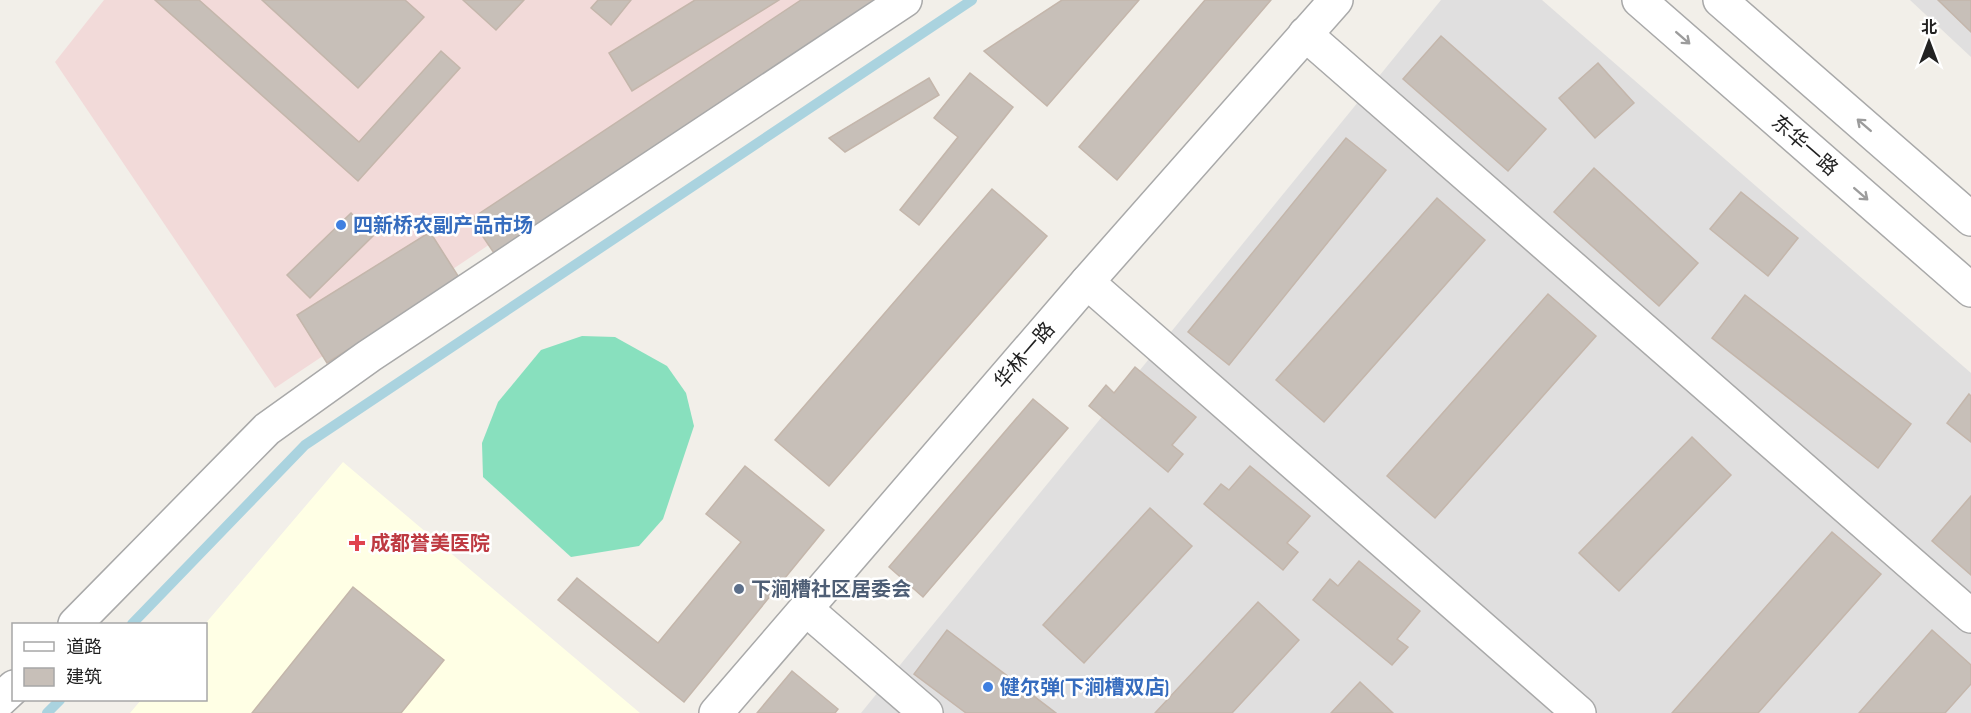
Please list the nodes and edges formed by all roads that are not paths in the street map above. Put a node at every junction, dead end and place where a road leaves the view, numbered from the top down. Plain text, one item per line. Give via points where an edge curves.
1 (905, 0) edge
2 (1336, 0) edge
3 (1639, 0) edge
4 (1720, 0) edge
5 (1305, 34) junction
6 (1971, 219) edge
7 (1087, 282) junction
8 (1971, 290) edge
9 (806, 609) junction
10 (1971, 616) edge
11 (76, 623) edge
12 (12, 689) edge
13 (0, 700) edge
14 (716, 713) edge
15 (926, 713) edge
16 (1579, 713) edge

1 - 11 street via 369,356 267,429
2 - 5 street, 华林一路
3 -> 8 street, 东华一路
6 -> 4 street
5 - 7 street, 华林一路
5 - 10 street
7 - 9 street, 华林一路
7 - 16 street
9 - 14 street, 华林一路
9 - 15 street
12 - 13 street

